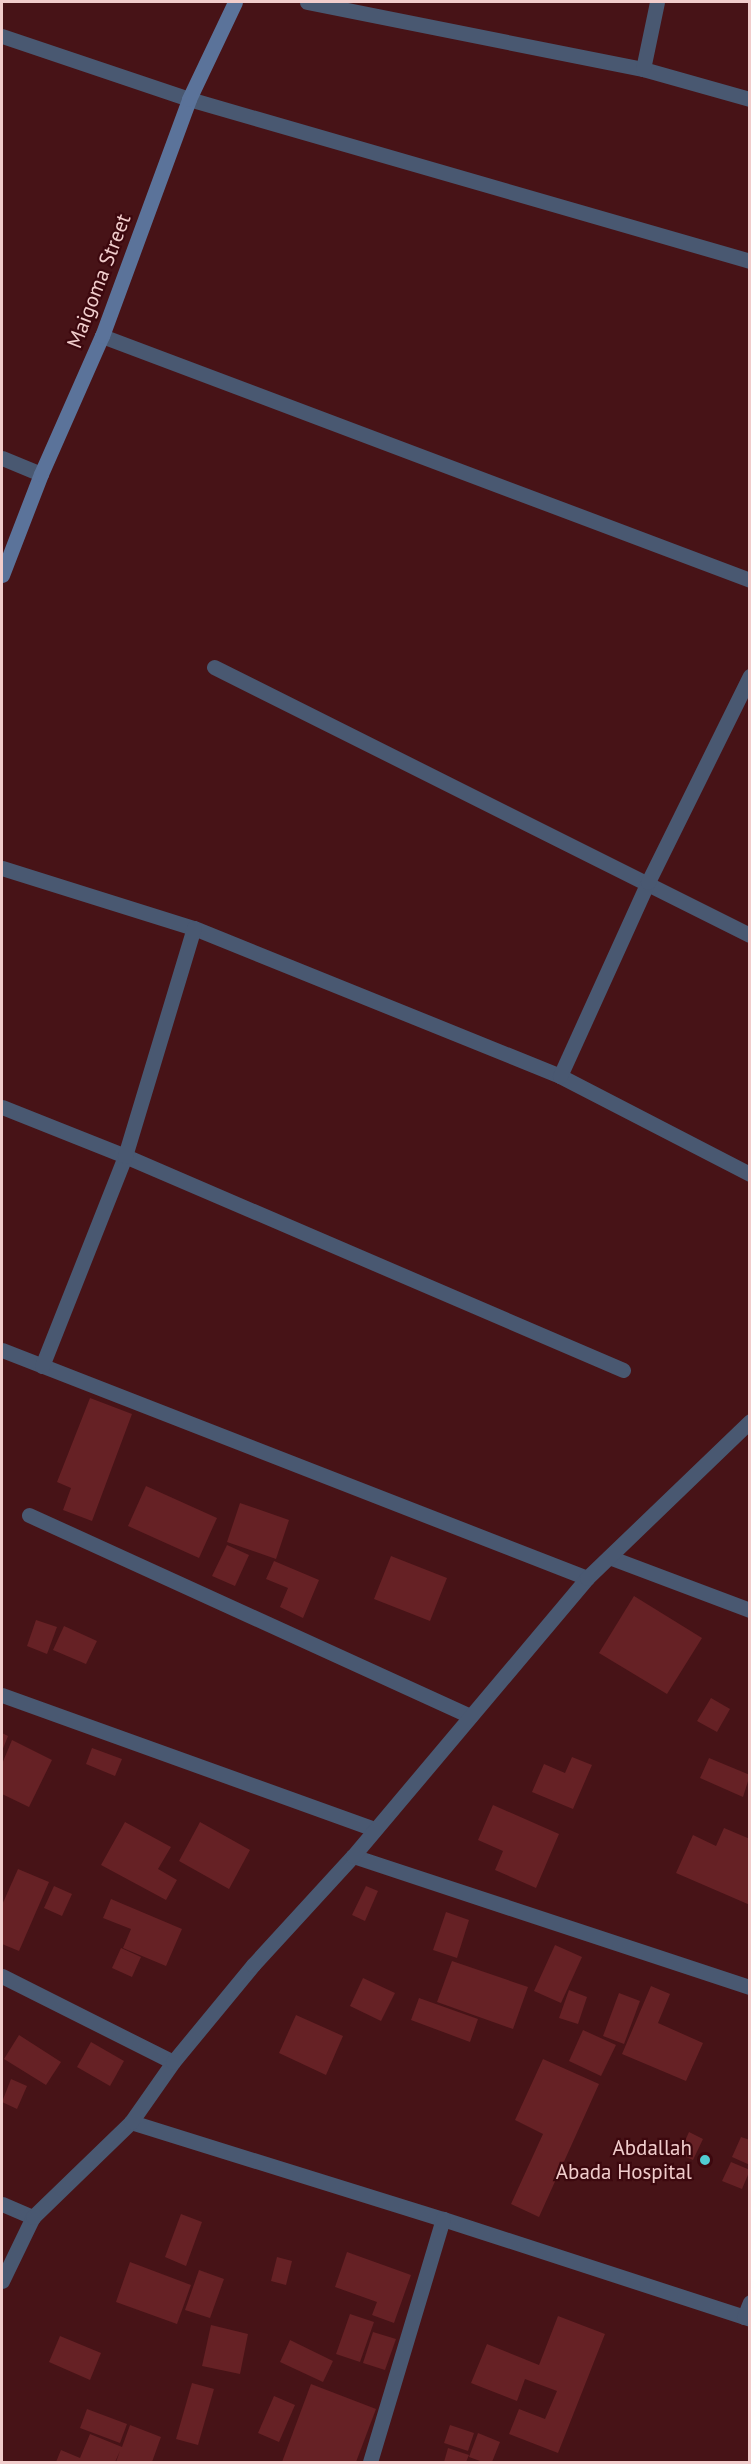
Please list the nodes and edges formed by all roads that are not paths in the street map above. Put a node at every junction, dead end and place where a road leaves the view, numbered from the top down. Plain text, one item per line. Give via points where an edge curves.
1 (235, 2) edge
2 (306, 2) edge
3 (657, 2) edge
4 (2, 36) edge
5 (643, 69) junction
6 (189, 99) junction
7 (750, 99) edge
8 (750, 261) edge
9 (102, 336) junction
10 (2, 458) edge
11 (41, 474) junction
12 (2, 575) edge
13 (750, 580) edge
14 (214, 667) dead end
15 (750, 676) edge
16 (2, 868) edge
17 (648, 882) junction
18 (194, 928) junction
19 (750, 934) edge
20 (560, 1076) junction
21 (2, 1107) edge
22 (125, 1156) junction
23 (750, 1174) edge
24 (2, 1350) edge
25 (42, 1366) junction
26 (623, 1370) dead end
27 (750, 1421) edge
28 (29, 1515) dead end
29 (609, 1557) junction
30 (587, 1578) junction
31 (750, 1610) edge
32 (2, 1695) edge
33 (470, 1716) junction
34 (375, 1829) junction
35 (353, 1856) junction
36 (2, 1976) edge
37 (750, 1987) edge
38 (173, 2062) junction
39 (131, 2122) junction
40 (2, 2204) edge
41 (33, 2217) junction
42 (443, 2219) junction
43 (2, 2281) edge
44 (750, 2302) edge
45 (747, 2318) edge
46 (370, 2463) edge

1 - 6 street, Maigoma Street
2 - 5 street
3 - 5 street
4 - 6 street
5 - 7 street
6 - 8 street
6 - 9 street, Maigoma Street
9 - 11 street, Maigoma Street
9 - 13 street
10 - 11 street
11 - 12 street, Maigoma Street
14 - 17 street
15 - 17 street
16 - 18 street
17 - 19 street
17 - 20 street
18 - 20 street
18 - 22 street
20 - 23 street
21 - 22 street
22 - 25 street
22 - 26 street
24 - 25 street
25 - 30 street
27 - 29 street
28 - 33 street
29 - 30 street
29 - 31 street
30 - 33 street
32 - 34 street
33 - 34 street
34 - 35 street
35 - 37 street
35 - 38 street via 253,1965
36 - 38 street
38 - 39 street
39 - 41 street
39 - 42 street
40 - 41 street
41 - 43 street
42 - 45 street
42 - 46 street
44 - 45 street

